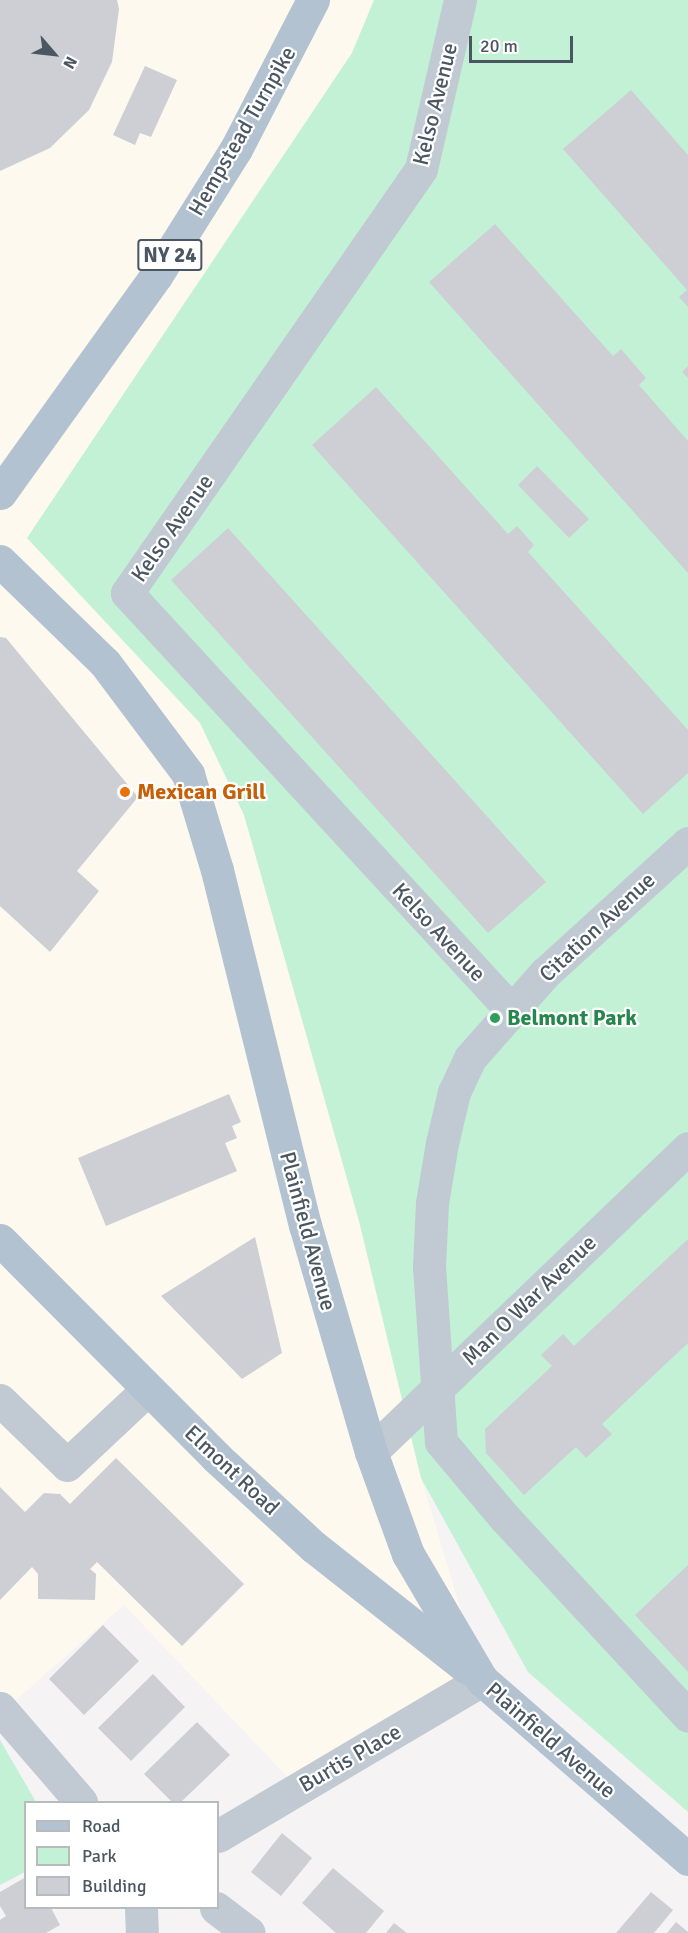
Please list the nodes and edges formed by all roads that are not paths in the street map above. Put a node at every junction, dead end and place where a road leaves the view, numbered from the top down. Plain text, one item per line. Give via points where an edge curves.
1 (313, 0) edge
2 (460, 0) edge
3 (0, 493) edge
4 (0, 561) edge
5 (688, 843) edge
6 (512, 1011) junction
7 (688, 1148) edge
8 (0, 1240) edge
9 (148, 1389) junction
10 (437, 1389) junction
11 (0, 1400) edge
12 (371, 1452) junction
13 (482, 1680) junction
14 (0, 1708) edge
15 (688, 1716) edge
16 (79, 1801) edge
17 (219, 1835) edge
18 (688, 1859) edge
19 (141, 1909) edge
20 (217, 1909) edge
21 (142, 1933) edge
22 (249, 1933) edge

1 - 3 main road, Hempstead Turnpike / NY 24 via 236,149 156,276
2 - 6 street, Kelso Avenue via 421,169 127,593
4 - 12 main road, Plainfield Avenue via 105,663 188,774 217,870 304,1226
5 - 6 street, Citation Avenue via 545,973
6 - 10 street, Citation Avenue via 470,1058 454,1092 442,1143 432,1203 429,1266
7 - 10 street, Man O War Avenue
8 - 9 main road, Elmont Road
9 - 11 street via 67,1465
9 - 13 main road, Elmont Road via 315,1547
10 - 12 street, Man O War Avenue
10 - 15 street, Citation Avenue via 441,1442 519,1535
12 - 13 main road, Plainfield Avenue via 408,1554
13 - 17 street, Burtis Place
13 - 18 main road, Plainfield Avenue
14 - 16 street
19 - 21 street
20 - 22 street

